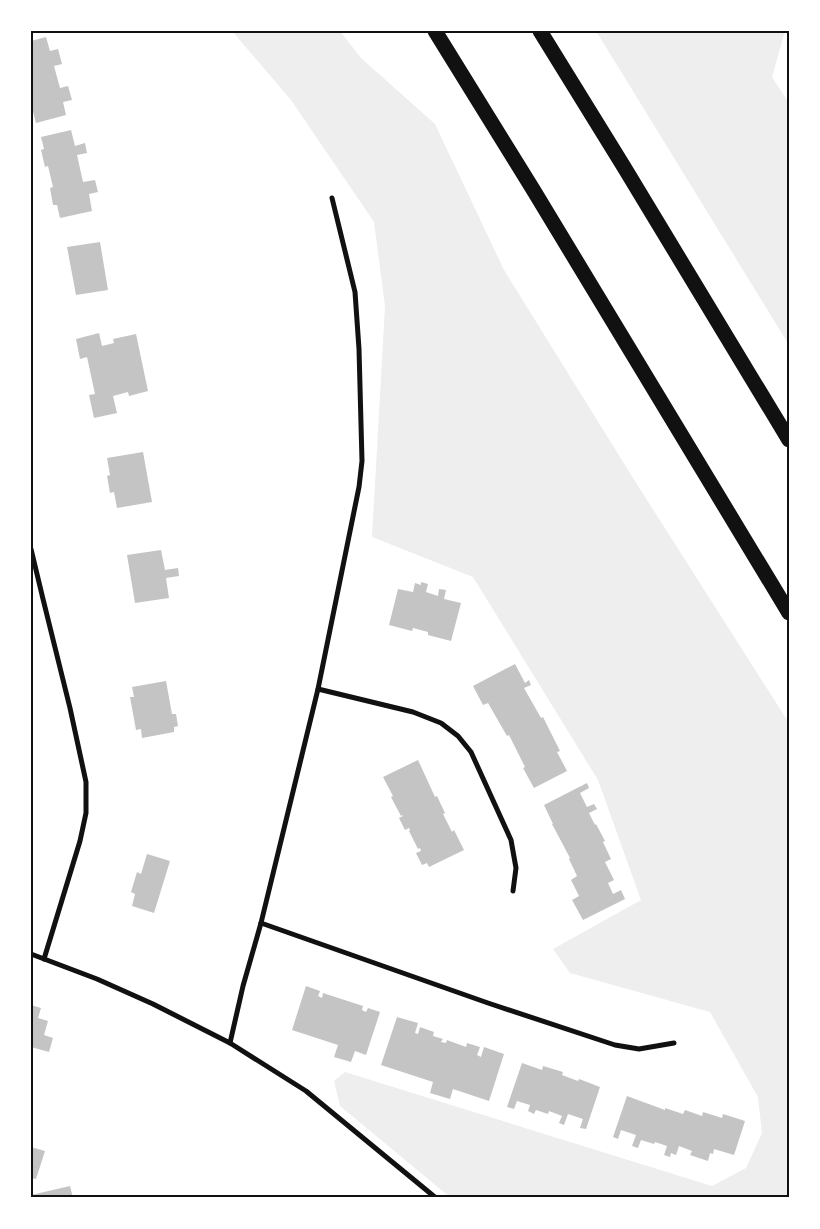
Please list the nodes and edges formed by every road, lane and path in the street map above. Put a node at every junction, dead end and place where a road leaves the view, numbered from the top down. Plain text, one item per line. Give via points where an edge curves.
1 (435, 31) edge
2 (540, 31) edge
3 (332, 198) dead end
4 (789, 440) edge
5 (31, 550) edge
6 (789, 612) edge
7 (318, 689) junction
8 (513, 891) dead end
9 (261, 923) junction
10 (31, 954) edge
11 (44, 959) junction
12 (230, 1043) junction
13 (674, 1043) dead end
14 (436, 1198) edge

1 - 6 highway
2 - 4 highway
3 - 7 street via 354,292 362,461
5 - 11 street via 86,782 86,813 80,841
7 - 8 street via 413,712 441,723 458,736 471,752 511,840 516,868
7 - 9 street
9 - 12 street
9 - 13 street via 615,1045 638,1049
10 - 11 street
11 - 12 street via 153,1004
12 - 14 street via 306,1091

